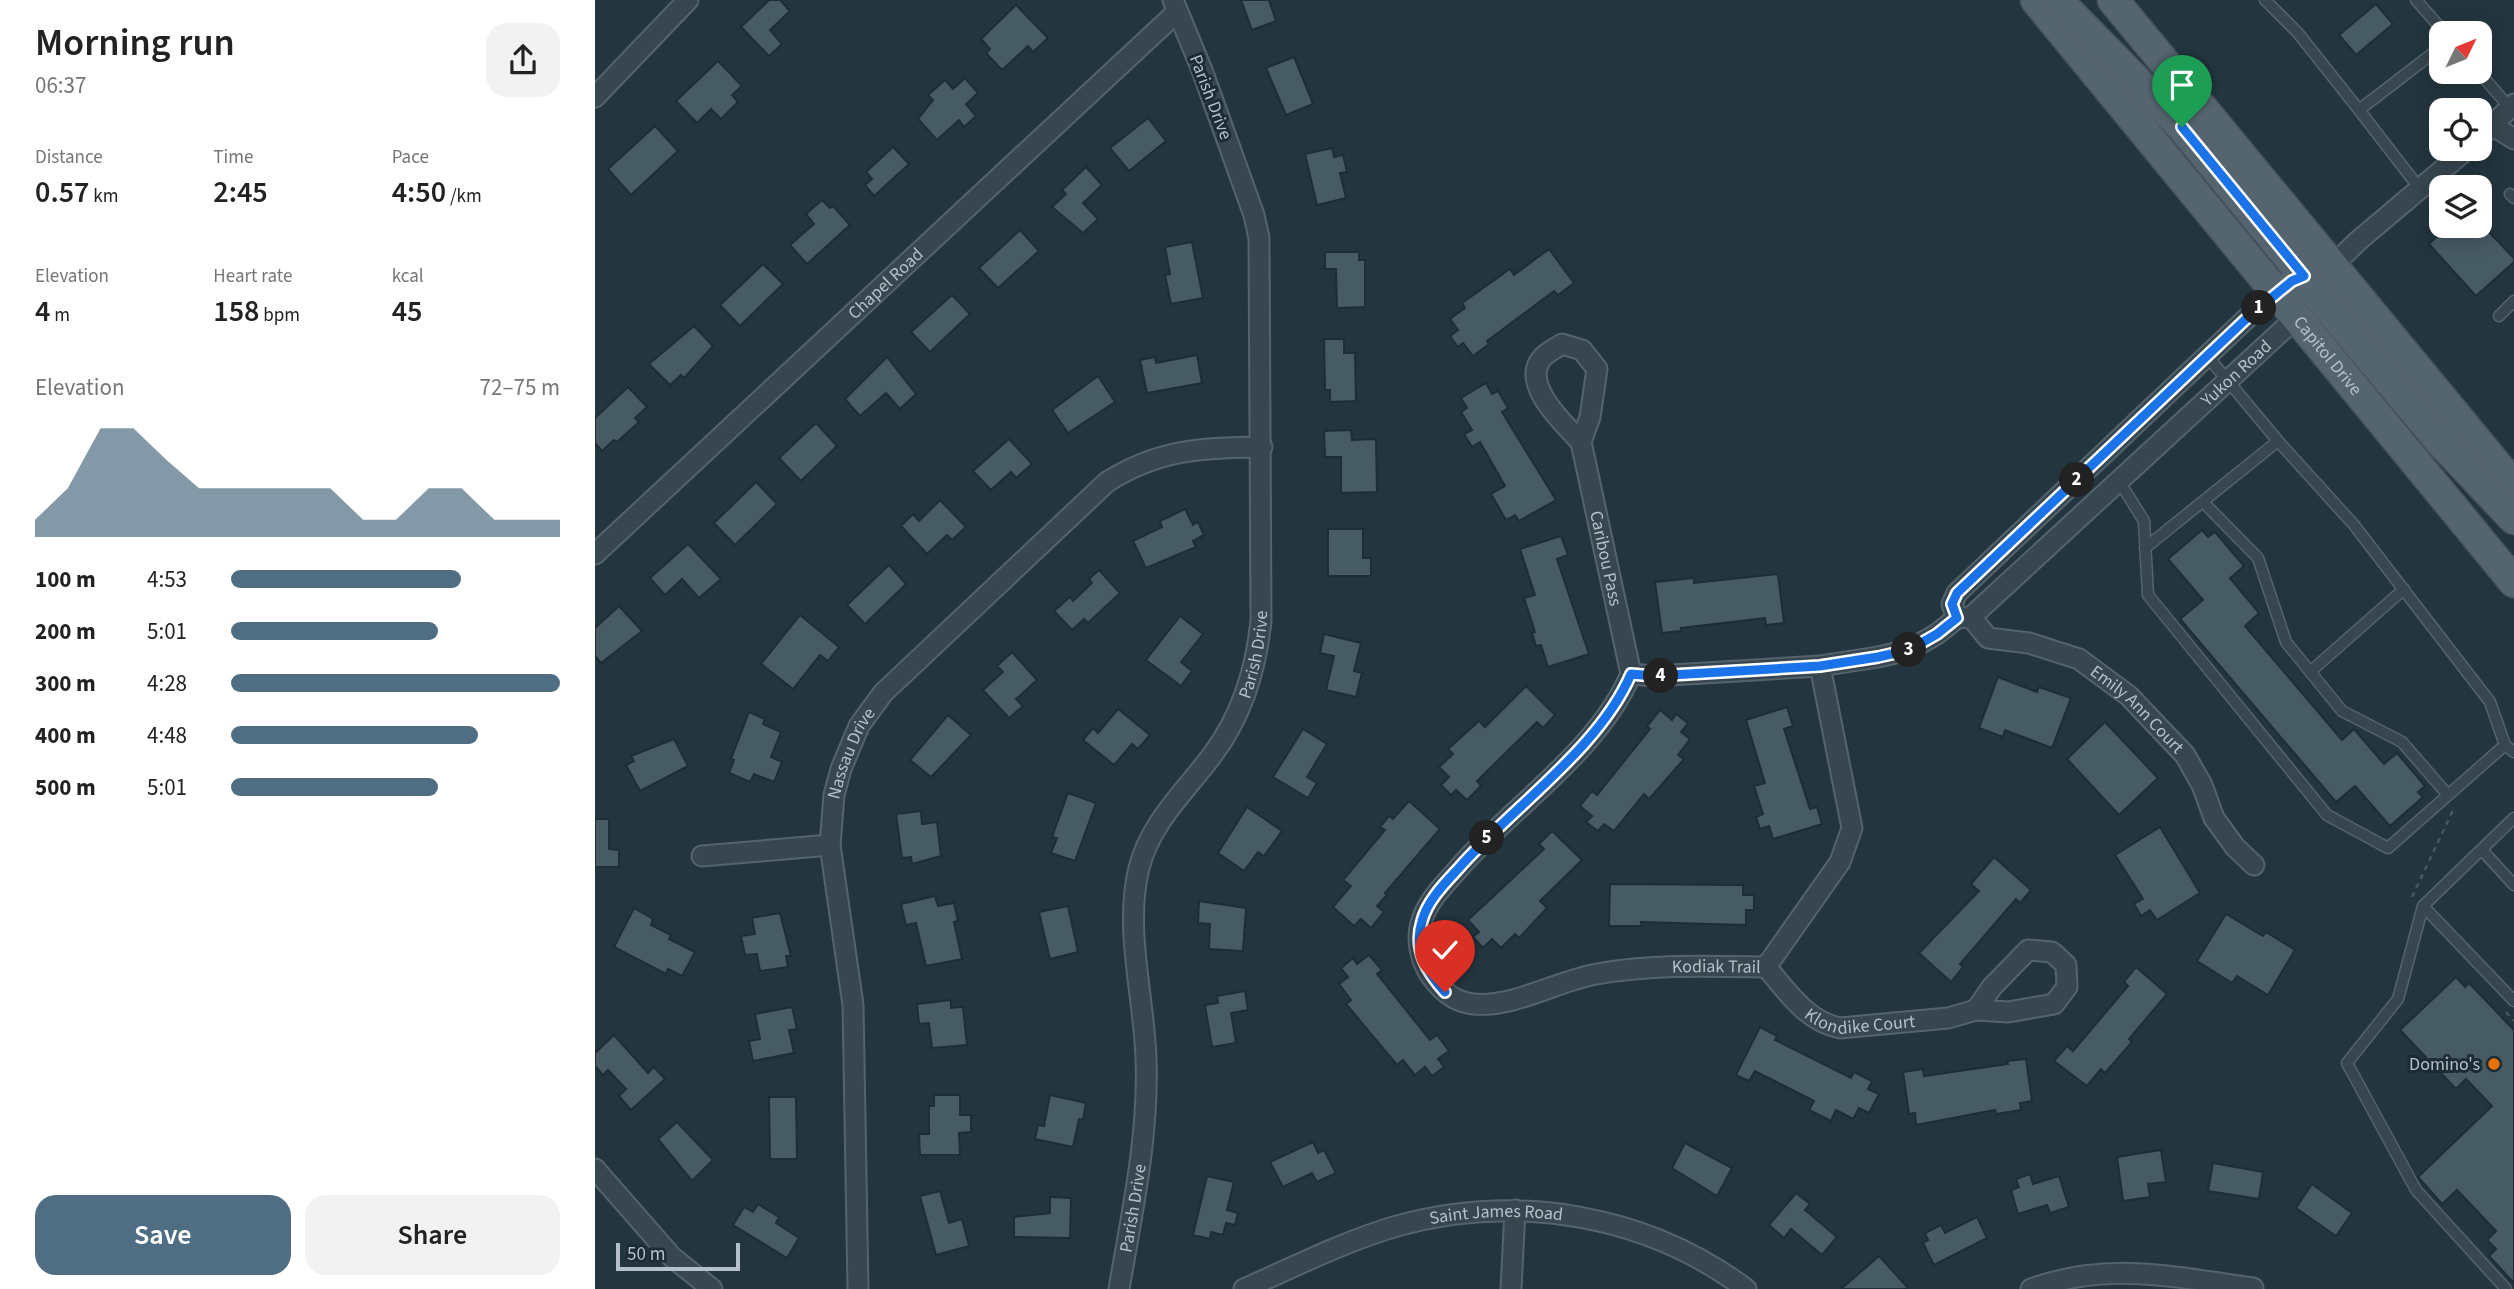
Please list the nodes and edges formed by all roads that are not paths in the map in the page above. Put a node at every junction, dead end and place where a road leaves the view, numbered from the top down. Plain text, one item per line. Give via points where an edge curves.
1 (688, 0) edge
2 (2036, 0) edge
3 (2057, 0) edge
4 (2113, 0) edge
5 (2266, 0) edge
6 (2416, 0) edge
7 (1175, 6) edge
8 (2434, 21) edge
9 (2429, 56) edge
10 (2491, 84) edge
11 (595, 97) edge
12 (2512, 106) edge
13 (2358, 110) junction
14 (2492, 126) edge
15 (2492, 134) edge
16 (2514, 139) edge
17 (2453, 161) edge
18 (2420, 189) junction
19 (2306, 282) junction
20 (2514, 301) edge
21 (2499, 316) dead end
22 (2296, 318) junction
23 (2208, 357) junction
24 (2227, 380) junction
25 (2278, 441) junction
26 (1581, 442) junction
27 (1262, 447) junction
28 (2119, 481) junction
29 (2514, 486) edge
30 (2203, 502) junction
31 (2514, 519) edge
32 (2145, 548) junction
33 (595, 554) edge
34 (2514, 582) edge
35 (2404, 589) junction
36 (1964, 617) junction
37 (1820, 666) junction
38 (2311, 672) junction
39 (1631, 674) junction
40 (2505, 745) junction
41 (2514, 752) edge
42 (2450, 793) junction
43 (2514, 818) edge
44 (830, 845) junction
45 (2482, 849) junction
46 (702, 856) dead end
47 (2254, 865) dead end
48 (2514, 885) edge
49 (2423, 906) junction
50 (1766, 967) junction
51 (2514, 1001) edge
52 (1976, 1010) junction
53 (595, 1169) edge
54 (1515, 1210) junction
55 (2253, 1288) edge
56 (712, 1289) edge
57 (858, 1289) edge
58 (1119, 1289) edge
59 (1244, 1289) edge
60 (1511, 1289) edge
61 (1746, 1289) edge
62 (2031, 1289) edge
63 (2505, 1289) edge

1 - 11 street
2 - 19 main road, Capitol Drive
3 - 19 main road via 2182,127
4 - 19 main road, Capitol Drive
5 - 13 lane
6 - 8 lane
7 - 27 street, Parish Drive via 1259,238
7 - 33 street, Chapel Road
9 - 13 lane
10 - 12 lane
12 - 14 street
13 - 18 lane
15 - 16 street
17 - 18 street, Yukon Road
18 - 19 street, Yukon Road
19 - 22 main road, Capitol Drive
19 - 23 street, Yukon Road
19 - 29 main road, Capitol Drive
19 - 31 main road via 2440,441
20 - 21 lane
22 - 24 street, Yukon Road
22 - 34 main road, Capitol Drive
23 - 24 lane
23 - 36 street, Yukon Road via 1957,593 1952,604
24 - 25 lane
24 - 28 street, Yukon Road
25 - 30 lane
25 - 35 lane
26 - 26 street, Caribou Pass via 1597,369 1582,350 1562,344 1542,358 1537,372 1539,389
26 - 39 street, Caribou Pass
27 - 44 street, Nassau Drive via 1185,449 1145,460 1107,482 1070,514 883,693 859,726 834,795
27 - 58 street, Parish Drive via 1261,621 1252,675 1221,743 1158,822 1134,891 1146,1122
28 - 32 lane via 2144,521
28 - 36 street, Yukon Road
30 - 32 lane
30 - 38 lane via 2258,558 2286,642
32 - 42 lane via 2148,594 2327,816 2388,848
35 - 38 lane
35 - 40 lane via 2490,702
36 - 37 street, Yukon Road via 1909,650
36 - 47 street, Emily Ann Court via 1988,638 2029,643 2079,659 2129,696 2185,755 2214,818
37 - 39 street, Yukon Road
37 - 50 street, Kodiak Trail via 1852,828 1840,862
38 - 42 lane via 2342,710 2402,742
39 - 50 street, Kodiak Trail via 1578,750 1477,848 1431,902 1420,937 1425,967 1458,1001 1493,1004 1565,981 1632,969
40 - 41 lane
40 - 42 lane
43 - 45 lane
44 - 46 street
44 - 57 street, Nassau Drive via 853,1004
45 - 48 lane
45 - 49 lane
49 - 51 lane
49 - 63 lane via 2398,999 2347,1063 2416,1190
50 - 52 street, Klondike Court via 1801,1009 1840,1028 1948,1018
52 - 52 street, Klondike Court via 2008,1012 2054,1004 2067,987 2066,965 2052,952 2028,950
53 - 56 street via 672,1257
54 - 59 street, Saint James Road via 1456,1213 1396,1227
54 - 60 street
54 - 61 street, Saint James Road via 1571,1215 1645,1234 1703,1261
55 - 62 street via 2127,1271 2075,1276

